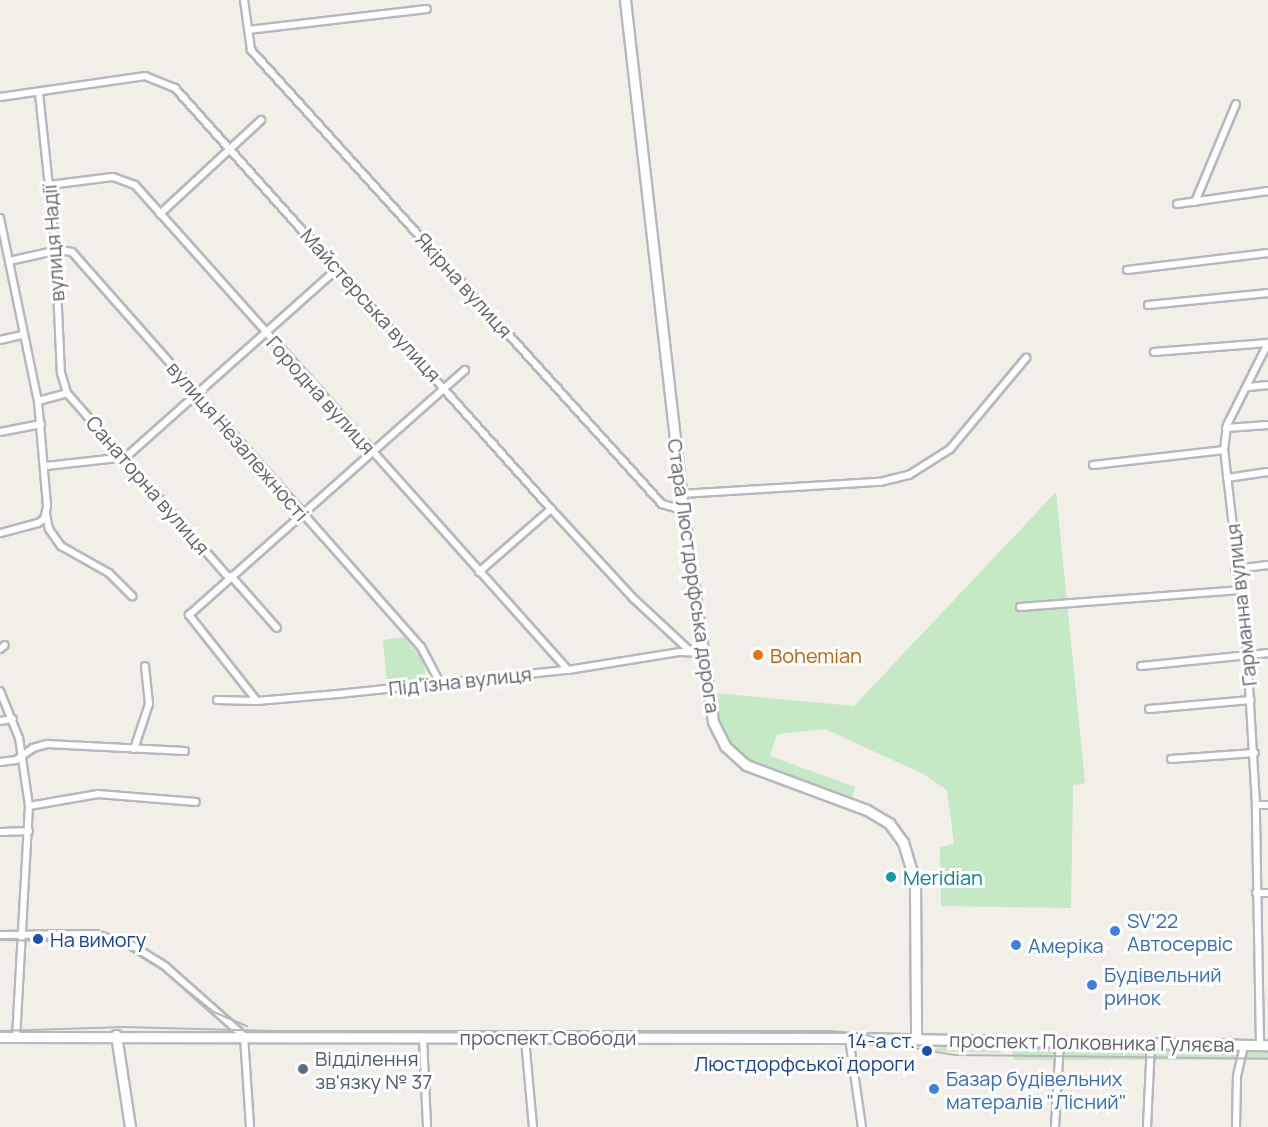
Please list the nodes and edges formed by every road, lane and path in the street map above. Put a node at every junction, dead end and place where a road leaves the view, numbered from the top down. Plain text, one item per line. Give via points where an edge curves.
1 (244, 0) edge
2 (625, 0) edge
3 (427, 9) dead end
4 (248, 30) junction
5 (39, 93) junction
6 (0, 97) edge
7 (1236, 104) dead end
8 (261, 120) dead end
9 (231, 148) junction
10 (49, 185) junction
11 (1268, 192) edge
12 (1195, 202) junction
13 (1177, 204) dead end
14 (160, 214) junction
15 (0, 218) edge
16 (3, 249) edge
17 (55, 250) junction
18 (1268, 253) edge
19 (9, 261) junction
20 (337, 269) junction
21 (1127, 270) dead end
22 (1268, 294) edge
23 (1148, 305) dead end
24 (267, 334) junction
25 (22, 335) junction
26 (0, 340) edge
27 (1268, 343) edge
28 (1154, 352) dead end
29 (1026, 358) dead end
30 (465, 370) dead end
31 (1268, 385) edge
32 (445, 387) junction
33 (1249, 387) junction
34 (67, 393) junction
35 (197, 394) junction
36 (38, 400) junction
37 (41, 424) junction
38 (1268, 424) edge
39 (1226, 428) junction
40 (0, 432) edge
41 (1224, 450) junction
42 (373, 454) junction
43 (126, 457) junction
44 (1093, 465) dead end
45 (46, 466) junction
46 (1268, 472) edge
47 (1227, 478) junction
48 (681, 494) junction
49 (551, 509) junction
50 (47, 510) junction
51 (683, 510) junction
52 (303, 515) junction
53 (0, 533) edge
54 (1268, 565) edge
55 (1235, 569) junction
56 (479, 572) junction
57 (230, 577) junction
58 (1239, 590) junction
59 (132, 596) dead end
60 (1020, 607) dead end
61 (277, 628) dead end
62 (690, 651) junction
63 (1268, 652) edge
64 (703, 653) junction
65 (1247, 654) junction
66 (145, 666) dead end
67 (1141, 666) dead end
68 (568, 670) junction
69 (440, 682) junction
70 (0, 691) edge
71 (217, 700) dead end
72 (1251, 700) junction
73 (257, 701) junction
74 (1149, 709) dead end
75 (14, 719) junction
76 (0, 721) edge
77 (134, 749) junction
78 (185, 751) dead end
79 (1255, 753) junction
80 (24, 756) junction
81 (1171, 759) dead end
82 (0, 762) edge
83 (196, 802) dead end
84 (1256, 805) junction
85 (1268, 805) edge
86 (29, 806) junction
87 (29, 831) junction
88 (0, 832) edge
89 (1256, 893) junction
90 (1268, 893) edge
91 (25, 935) junction
92 (0, 936) edge
93 (1260, 983) junction
94 (1268, 983) edge
95 (116, 1035) junction
96 (16, 1036) junction
97 (244, 1036) junction
98 (0, 1037) edge
99 (423, 1038) junction
100 (849, 1038) junction
101 (525, 1039) junction
102 (916, 1039) junction
103 (1060, 1041) junction
104 (1152, 1043) junction
105 (1244, 1045) junction
106 (1264, 1045) edge
107 (130, 1127) edge
108 (250, 1127) edge
109 (427, 1127) edge
110 (533, 1127) edge
111 (862, 1127) edge
112 (1055, 1127) edge
113 (1147, 1127) edge
114 (1236, 1127) edge

1 - 4 street
2 - 48 main road, Стара Люстдорфська дорога
3 - 4 street
4 - 51 street, Якірна вулиця via 251,50 662,504
5 - 6 street, Майстерська вулиця
5 - 9 street, Майстерська вулиця via 145,76 157,79 186,98
5 - 10 street, вулиця Надії
7 - 12 street
8 - 9 street
9 - 14 street
9 - 20 street, Майстерська вулиця
10 - 14 street, Городна вулиця via 120,177 135,185
10 - 17 street, вулиця Надії
11 - 12 street
12 - 13 street
14 - 24 street, Городна вулиця
15 - 16 street, вулиця Надії
16 - 19 street, вулиця Надії
17 - 19 street
17 - 34 street, вулиця Надії via 61,373
17 - 35 street, вулиця Незалежності via 67,250 76,256
18 - 21 street
19 - 25 street, вулиця Надії
20 - 24 street
20 - 32 street, Майстерська вулиця
22 - 23 street
24 - 35 street
24 - 42 street, Городна вулиця
25 - 26 street
25 - 36 street, вулиця Надії
27 - 28 street
27 - 33 street
29 - 48 street via 950,449 909,475 880,482
30 - 32 street
31 - 33 street
32 - 42 street
32 - 49 street, Майстерська вулиця
33 - 39 street
34 - 36 street
34 - 43 street, Санаторна вулиця
35 - 43 street
35 - 52 street, вулиця Незалежності
36 - 37 street, вулиця Надії
37 - 40 street
37 - 45 street, вулиця Надії
38 - 39 street
39 - 41 street, Гарманна вулиця
41 - 44 street
41 - 47 street, Гарманна вулиця
42 - 52 street
42 - 56 street, Городна вулиця
43 - 45 street
43 - 57 street, Санаторна вулиця
45 - 50 street, вулиця Надії
46 - 47 street
47 - 55 street, Гарманна вулиця
48 - 51 main road, Стара Люстдорфська дорога
49 - 56 street
49 - 62 street, Майстерська вулиця via 633,598
50 - 53 street via 38,523
50 - 59 street via 49,529 62,546 100,567
51 - 64 main road, Стара Люстдорфська дорога
52 - 57 street
52 - 69 street, вулиця Незалежності via 421,647
54 - 55 street
55 - 58 street, Гарманна вулиця
56 - 68 street, Городна вулиця
57 - 61 street, Санаторна вулиця
57 - 73 street via 189,617
58 - 60 street
58 - 65 street, Гарманна вулиця
62 - 64 street, Підʼїзна вулиця
62 - 68 street, Підʼїзна вулиця
63 - 65 street
64 - 102 main road, Стара Люстдорфська дорога via 713,722 721,740 738,759 756,771 867,810 889,823 903,842 915,882
65 - 67 street
65 - 72 street, Гарманна вулиця
66 - 77 street via 148,704
68 - 69 street, Підʼїзна вулиця
69 - 73 street, Підʼїзна вулиця
70 - 75 street
71 - 73 street, Підʼїзна вулиця
72 - 74 street
72 - 79 street, Гарманна вулиця
75 - 76 street
75 - 80 street
77 - 78 street
77 - 80 street via 47,744
79 - 81 street
79 - 84 street, Гарманна вулиця
80 - 82 street
80 - 86 street
83 - 86 street via 98,794
84 - 85 street
84 - 89 street, Гарманна вулиця
86 - 87 street
87 - 88 street
87 - 91 street
89 - 90 street
89 - 93 street, Гарманна вулиця
91 - 92 street
91 - 96 street
91 - 97 street via 96,934 133,946 166,967
93 - 94 street
93 - 106 street, Гарманна вулиця
95 - 96 main road, проспект Свободи
95 - 97 main road, проспект Свободи
95 - 107 main road
96 - 98 main road, проспект Свободи
97 - 99 main road, проспект Свободи
97 - 108 street
99 - 101 main road, проспект Свободи
99 - 109 street
100 - 101 main road, проспект Свободи
100 - 102 main road, проспект Свободи
100 - 111 street
101 - 110 street
102 - 103 main road, проспект Полковника Гуляєва
103 - 104 main road, проспект Полковника Гуляєва
103 - 112 street
104 - 105 main road, проспект Полковника Гуляєва
104 - 113 street
105 - 106 main road, проспект Полковника Гуляєва
105 - 114 street

